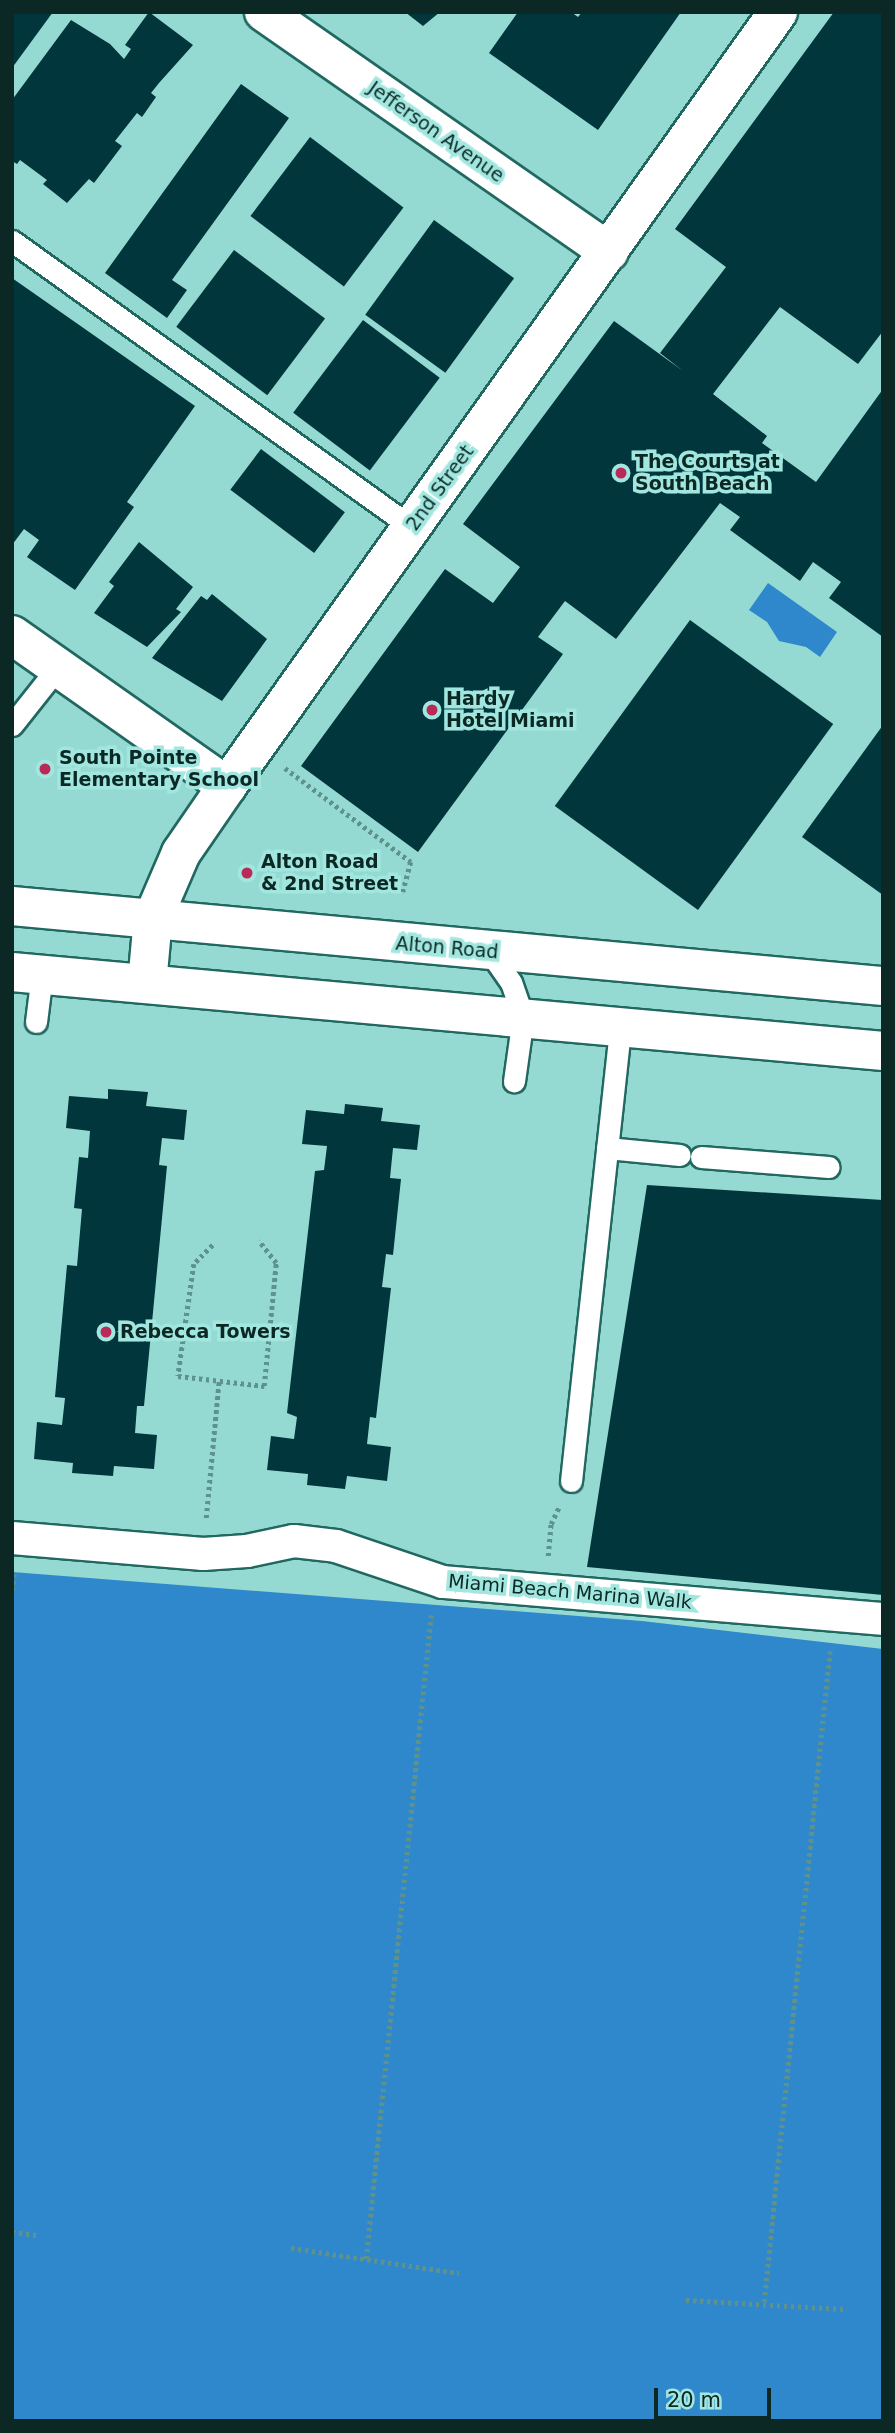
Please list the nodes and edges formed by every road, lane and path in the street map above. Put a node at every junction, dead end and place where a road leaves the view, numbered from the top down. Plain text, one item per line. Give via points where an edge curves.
1 (264, 12) edge
2 (778, 12) edge
3 (12, 241) edge
4 (609, 251) junction
5 (412, 527) junction
6 (12, 635) edge
7 (58, 667) junction
8 (12, 725) edge
9 (284, 768) dead end
10 (227, 786) junction
11 (403, 892) dead end
12 (12, 906) edge
13 (153, 918) junction
14 (489, 951) junction
15 (27, 973) edge
16 (147, 984) junction
17 (883, 986) edge
18 (523, 1017) junction
19 (36, 1021) dead end
20 (620, 1027) junction
21 (883, 1051) edge
22 (514, 1081) dead end
23 (607, 1148) junction
24 (829, 1167) dead end
25 (259, 1241) dead end
26 (213, 1244) dead end
27 (219, 1381) junction
28 (571, 1481) joint
29 (12, 1538) edge
30 (203, 1554) junction
31 (544, 1588) junction
32 (432, 1606) dead end
33 (883, 1619) edge
34 (831, 1643) dead end
35 (12, 2232) edge
36 (37, 2235) dead end
37 (291, 2248) dead end
38 (366, 2259) junction
39 (459, 2273) dead end
40 (686, 2300) dead end
41 (764, 2302) junction
42 (844, 2309) dead end

1 - 4 street, Jefferson Avenue
2 - 4 street, 2nd Street
3 - 5 lane
4 - 5 street, 2nd Street
5 - 10 street, 2nd Street
6 - 7 street
7 - 8 lane
7 - 10 street
9 - 11 path via 411,862
10 - 13 street, 2nd Street via 181,853
12 - 13 street, Alton Road
13 - 14 street, Alton Road
13 - 16 street, 2nd Street
14 - 17 street, Alton Road
14 - 18 lane via 511,982
15 - 16 street
15 - 19 lane
16 - 18 street
18 - 20 street
18 - 22 lane
20 - 21 street
20 - 23 lane
23 - 24 lane
23 - 28 lane
25 - 27 path via 276,1263 264,1386
26 - 27 path via 194,1264 178,1376
27 - 30 path
28 - 31 path via 551,1524
29 - 30 street, Miami Beach Marina Walk
30 - 31 street, Miami Beach Marina Walk via 294,1541 336,1546 443,1582
31 - 33 street, Miami Beach Marina Walk
32 - 38 path
34 - 41 path
35 - 36 path
37 - 38 path
38 - 39 path
40 - 41 path
41 - 42 path

